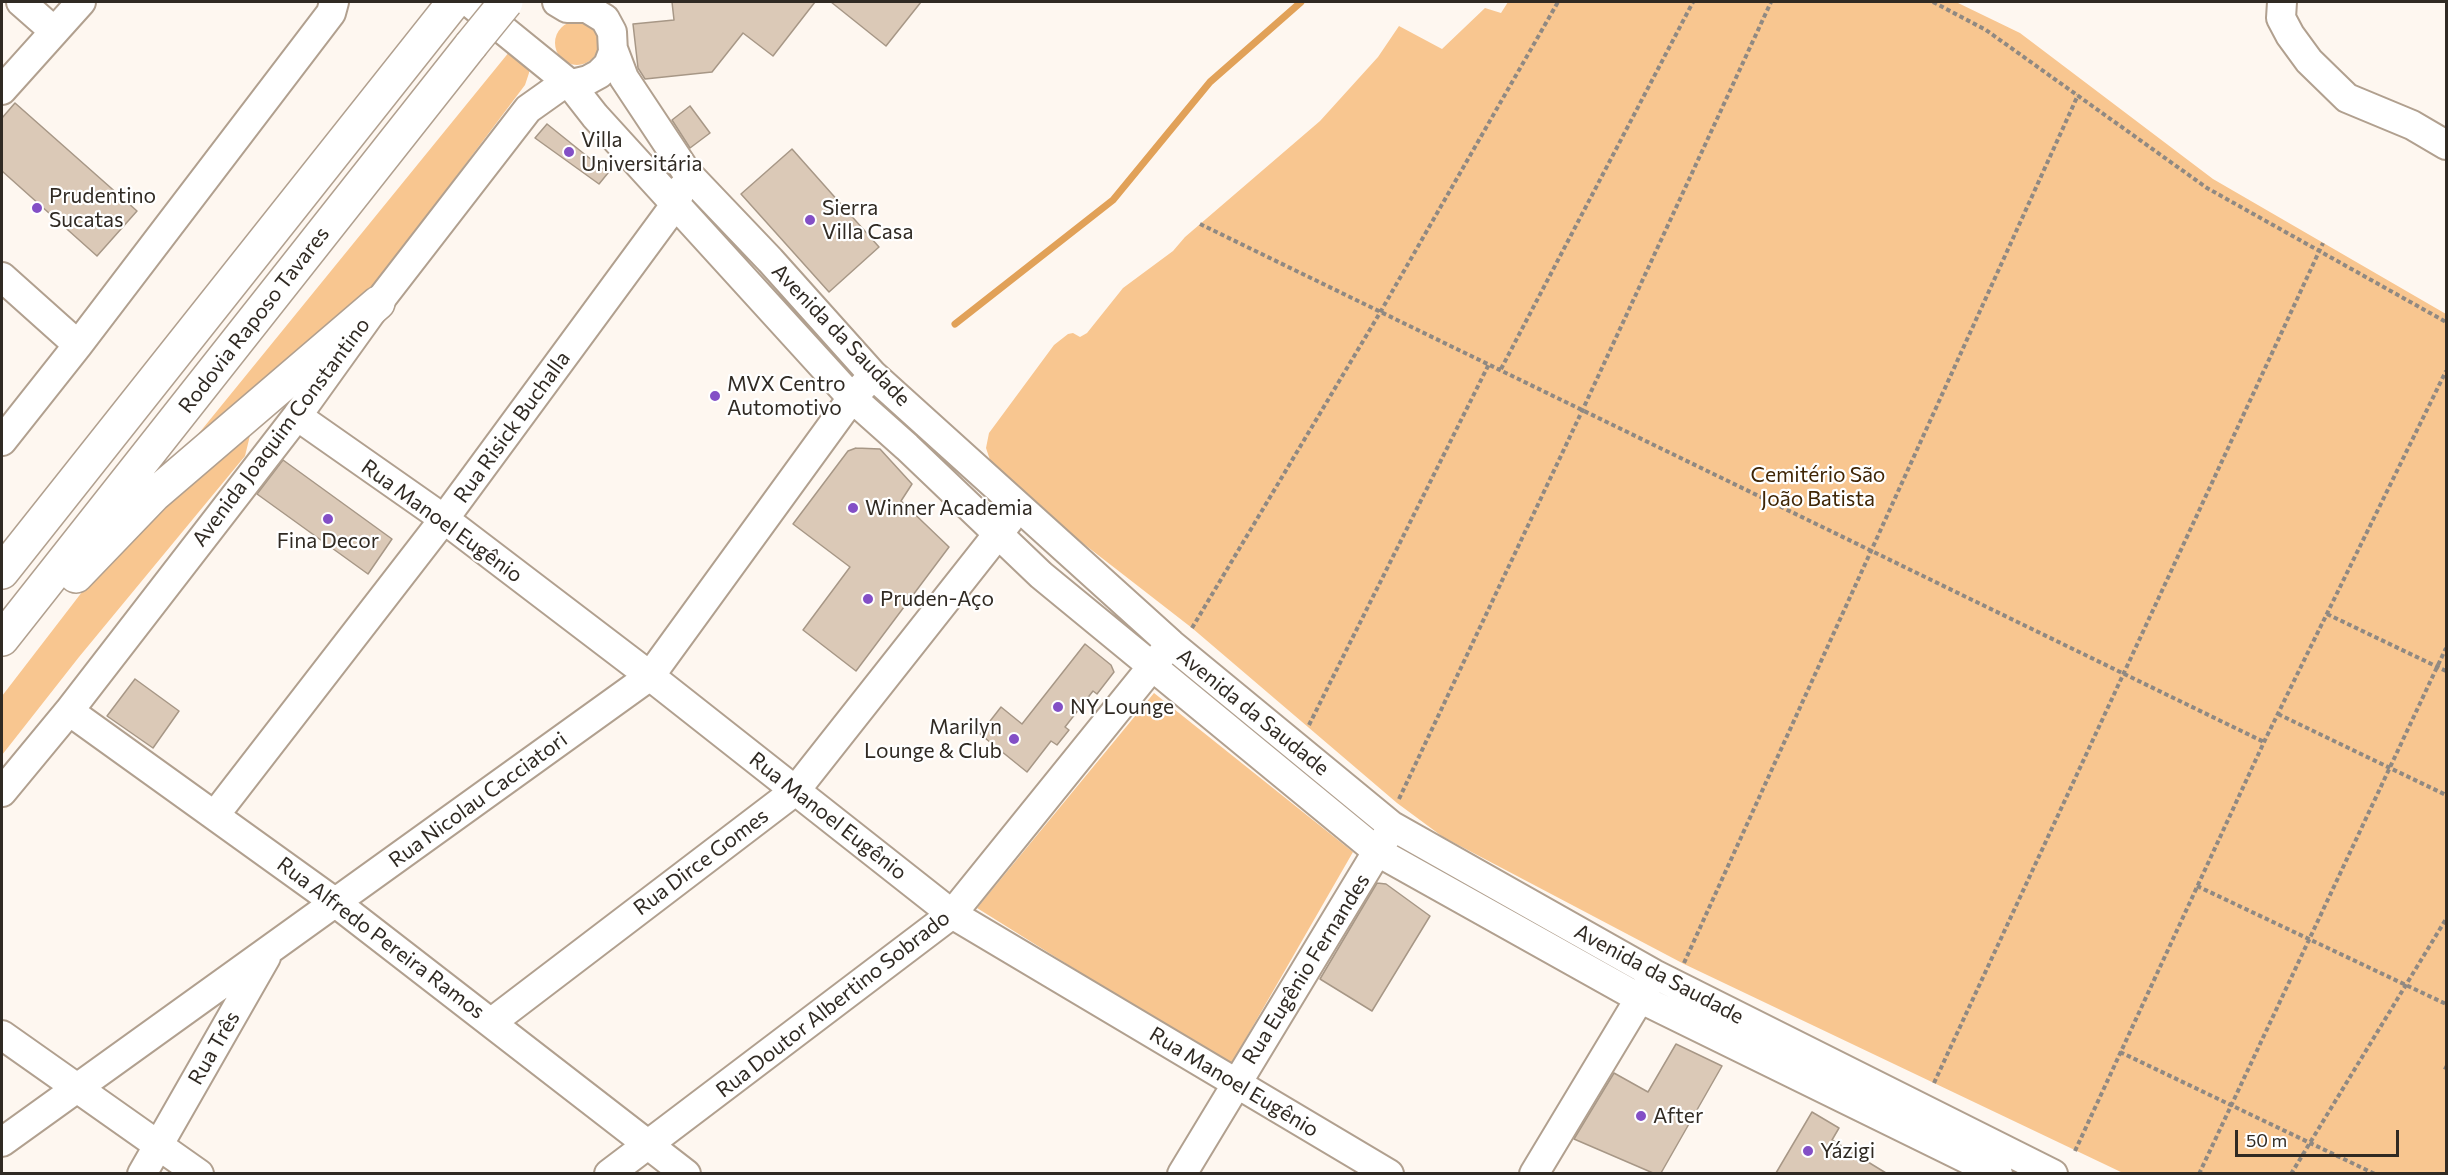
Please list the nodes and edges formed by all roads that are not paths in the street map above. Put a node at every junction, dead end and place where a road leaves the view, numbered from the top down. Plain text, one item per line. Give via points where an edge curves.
1 (21, 2) edge
2 (81, 2) edge
3 (469, 2) edge
4 (506, 2) edge
5 (2282, 2) edge
6 (327, 5) edge
7 (562, 5) edge
8 (447, 10) edge
9 (612, 10) edge
10 (54, 31) junction
11 (613, 49) junction
12 (570, 84) junction
13 (2, 90) edge
14 (2446, 145) edge
15 (687, 173) junction
16 (675, 205) junction
17 (770, 260) junction
18 (2, 277) edge
19 (752, 289) junction
20 (378, 303) junction
21 (78, 345) junction
22 (873, 375) junction
23 (852, 398) junction
24 (297, 416) junction
25 (2, 441) edge
26 (61, 497) junction
27 (1019, 506) junction
28 (444, 519) junction
29 (998, 534) junction
30 (2, 558) edge
31 (2, 572) edge
32 (1182, 636) junction
33 (2, 639) edge
34 (2, 652) edge
35 (1152, 667) junction
36 (650, 676) junction
37 (69, 711) junction
38 (795, 790) junction
39 (2, 792) edge
40 (1394, 814) junction
41 (215, 815) junction
42 (1378, 852) junction
43 (336, 903) junction
44 (952, 914) junction
45 (270, 950) junction
46 (1654, 974) junction
47 (1639, 998) junction
48 (492, 1022) junction
49 (2, 1035) edge
50 (1235, 1084) junction
51 (77, 1088) junction
52 (2, 1142) edge
53 (648, 1145) junction
54 (159, 1146) junction
55 (142, 1173) edge
56 (199, 1173) edge
57 (609, 1173) edge
58 (686, 1173) edge
59 (1182, 1173) edge
60 (1389, 1173) edge
61 (1534, 1173) edge
62 (1998, 1173) edge
63 (2053, 1173) edge

1 - 10 street
2 - 10 street
3 - 12 street, Avenida da Saudade
4 - 33 highway, Rodovia Raposo Tavares, bridge
5 - 14 street via 2281,18 2290,35 2309,61 2347,98
6 - 21 street
7 - 9 street
8 - 26 highway, Rodovia Raposo Tavares
9 - 11 street, Avenida da Saudade
10 - 13 street
11 - 12 street, Avenida Joaquim Constantino via 608,65 599,74
11 - 15 street, Avenida da Saudade via 624,78
12 - 16 street, Avenida da Saudade
12 - 20 street, Avenida Joaquim Constantino via 544,96 528,110
15 - 16 street, Rua Risick Buchalla
15 - 17 street, Avenida da Saudade
16 - 19 street, Avenida da Saudade
16 - 28 street, Rua Risick Buchalla
17 - 19 street
17 - 22 street, Avenida da Saudade
18 - 21 street
19 - 23 street, Avenida da Saudade
20 - 24 street, Avenida Joaquim Constantino
20 - 34 highway via 154,495
21 - 25 street
22 - 23 street, Rua Nicolau Cacciatori
22 - 27 street, Avenida da Saudade
23 - 29 street, Avenida da Saudade
23 - 36 street, Rua Nicolau Cacciatori
24 - 28 street, Rua Manoel Eugênio
24 - 37 street, Avenida Joaquim Constantino
26 - 30 highway
26 - 31 highway, Rodovia Raposo Tavares
27 - 29 street, Rua Dirce Gomes
27 - 32 street, Avenida da Saudade
28 - 36 street, Rua Manoel Eugênio
28 - 41 street, Rua Risick Buchalla
29 - 35 street, Avenida da Saudade
29 - 38 street, Rua Dirce Gomes
32 - 35 street, Rua Doutor Albertino Sobrado
32 - 40 street, Avenida da Saudade
35 - 42 street, Avenida da Saudade
35 - 44 street, Rua Doutor Albertino Sobrado
36 - 38 street, Rua Manoel Eugênio
36 - 43 street, Rua Nicolau Cacciatori
37 - 39 street, Avenida Joaquim Constantino
37 - 41 street, Rua Alfredo Pereira Ramos
38 - 44 street, Rua Manoel Eugênio
38 - 48 street, Rua Dirce Gomes
40 - 42 street, Rua Eugênio Fernandes
40 - 46 street, Avenida da Saudade
41 - 43 street, Rua Alfredo Pereira Ramos
42 - 47 street, Avenida da Saudade
42 - 50 street, Rua Eugênio Fernandes
43 - 45 street, Rua Nicolau Cacciatori
43 - 48 street, Rua Alfredo Pereira Ramos
44 - 50 street, Rua Manoel Eugênio
44 - 53 street, Rua Doutor Albertino Sobrado
45 - 51 street, Rua Nicolau Cacciatori
45 - 54 street, Rua Três
46 - 47 street
46 - 63 street, Avenida da Saudade
47 - 61 street
47 - 62 street, Avenida da Saudade
48 - 53 street, Rua Alfredo Pereira Ramos
49 - 51 street
50 - 59 street, Rua Eugênio Fernandes
50 - 60 street, Rua Manoel Eugênio
51 - 52 street, Rua Nicolau Cacciatori
51 - 54 street
53 - 57 street, Rua Doutor Albertino Sobrado
53 - 58 street, Rua Alfredo Pereira Ramos
54 - 55 street, Rua Três
54 - 56 street

